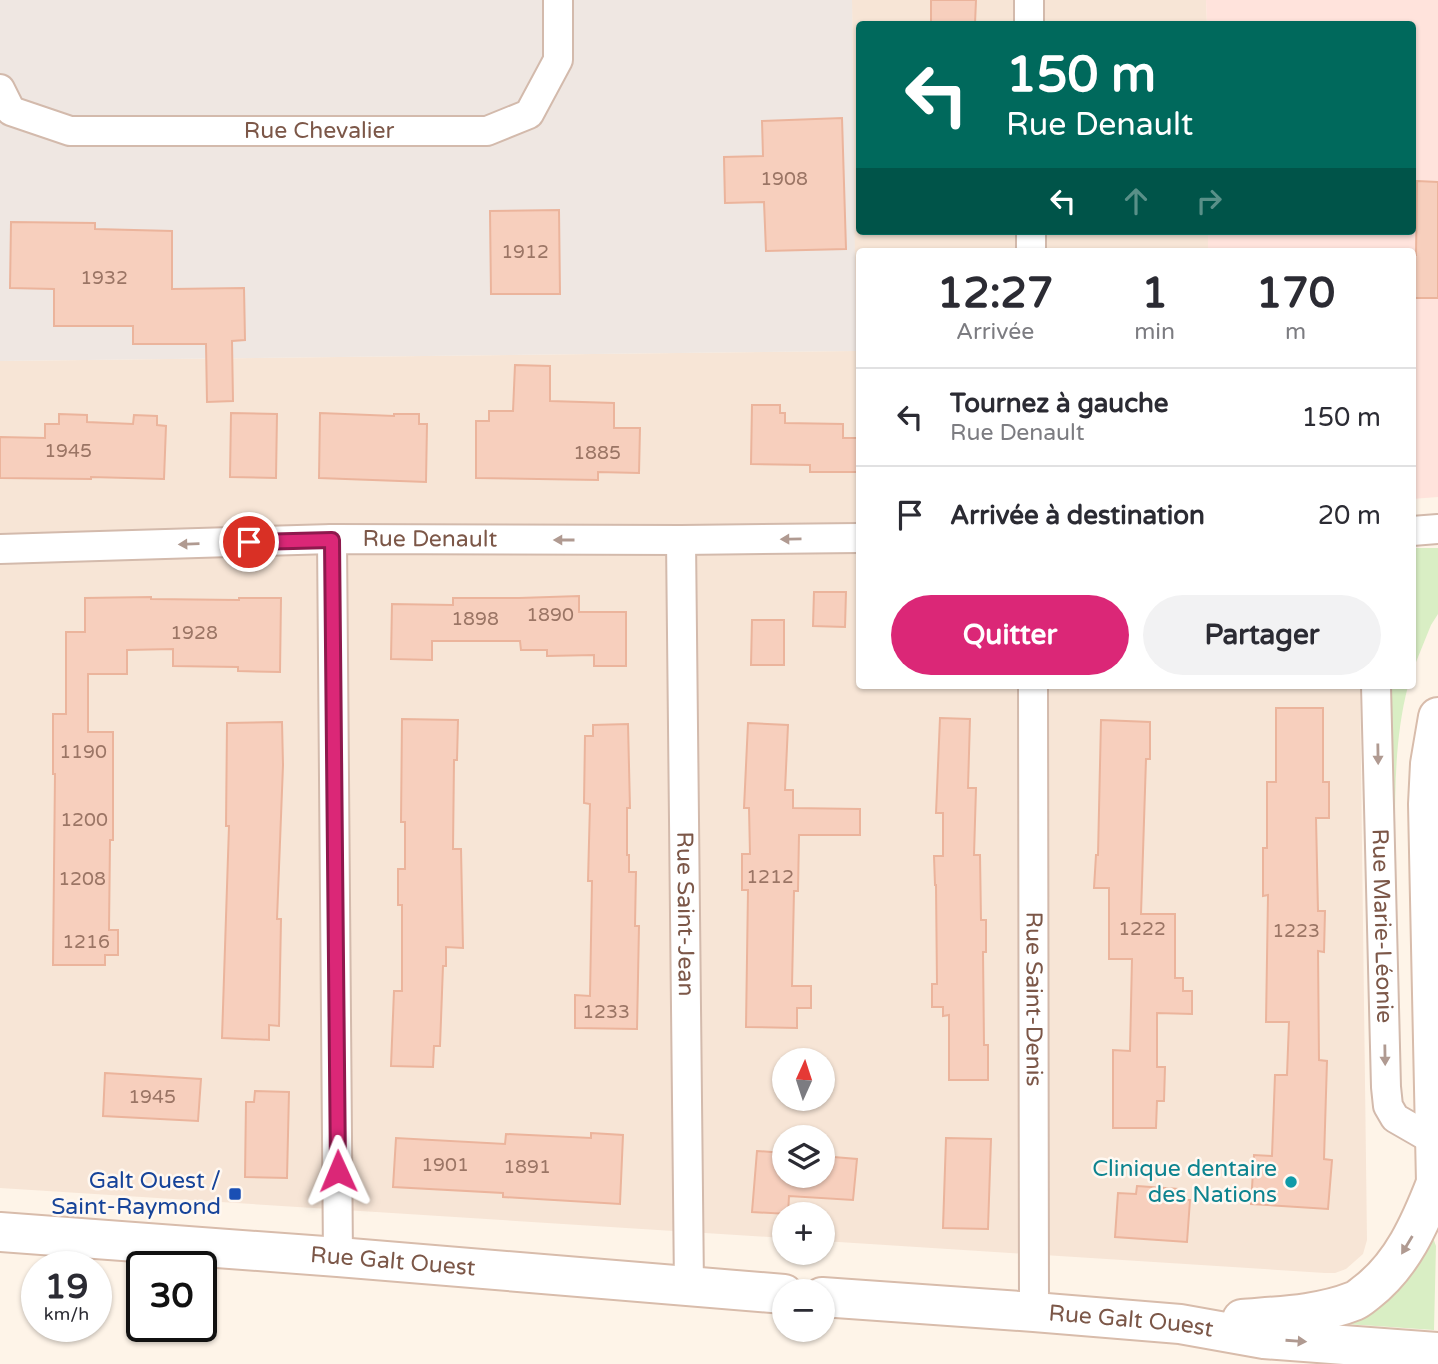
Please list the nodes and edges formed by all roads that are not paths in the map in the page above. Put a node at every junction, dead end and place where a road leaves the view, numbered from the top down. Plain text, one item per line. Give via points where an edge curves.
1 (558, 0) edge
2 (1029, 0) edge
3 (1029, 21) edge
4 (0, 89) edge
5 (1438, 529) edge
6 (1416, 531) edge
7 (856, 538) edge
8 (332, 540) junction
9 (681, 540) junction
10 (0, 549) edge
11 (1033, 689) edge
12 (1376, 689) edge
13 (1438, 717) edge
14 (1435, 1141) junction
15 (1437, 1190) edge
16 (0, 1232) edge
17 (338, 1257) junction
18 (689, 1287) junction
19 (772, 1293) edge
20 (835, 1298) edge
21 (1034, 1312) junction
22 (1180, 1324) junction
23 (1438, 1352) edge

1 - 4 street, Rue Chevalier via 558,60 529,114 487,131 70,131 11,111
2 - 3 street
5 - 6 street
7 -> 9 street, Rue Denault
9 -> 8 street, Rue Denault
8 -> 10 street, Rue Denault
8 - 17 street
9 - 18 street, Rue Saint-Jean
11 - 21 street, Rue Saint-Denis
12 -> 14 street, Rue Marie-Léonie via 1388,1106 1395,1118
13 - 14 main road, Rue Marie-Léonie via 1428,804
14 - 15 main road, Rue Marie-Léonie
15 -> 22 main road via 1386,1276 1357,1300 1310,1312
16 - 17 main road, Rue Galt Ouest
17 - 18 main road, Rue Galt Ouest
18 - 19 main road, Rue Galt Ouest
20 - 21 main road, Rue Galt Ouest
21 - 22 main road, Rue Galt Ouest
22 -> 23 main road, Rue Galt Ouest via 1264,1339

